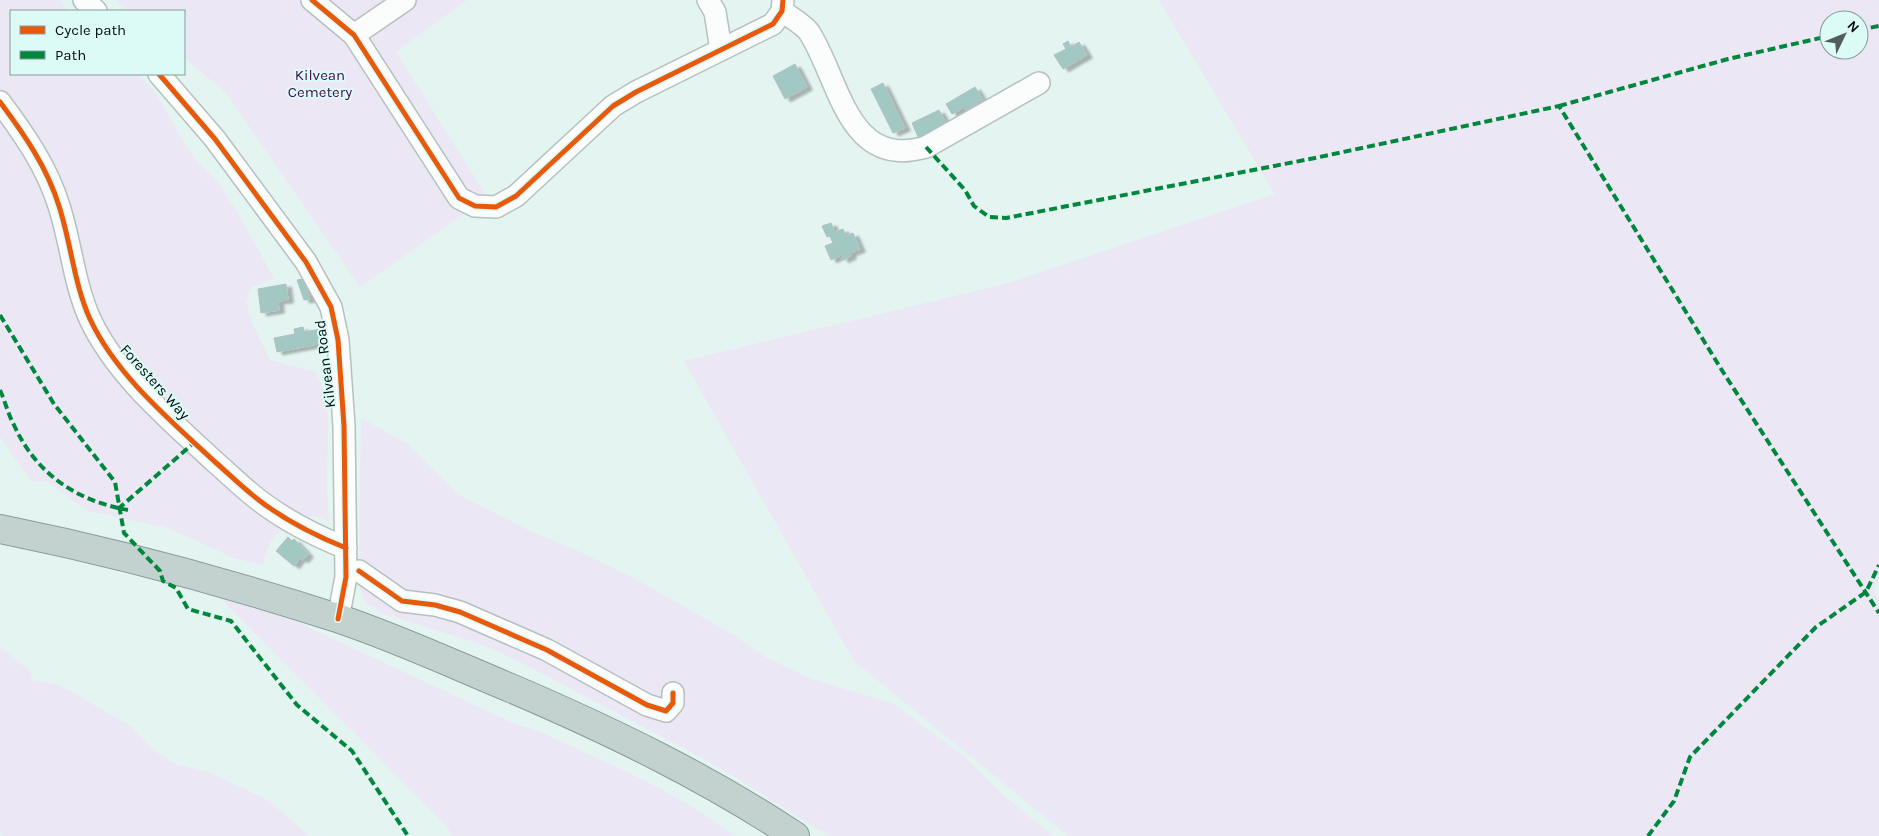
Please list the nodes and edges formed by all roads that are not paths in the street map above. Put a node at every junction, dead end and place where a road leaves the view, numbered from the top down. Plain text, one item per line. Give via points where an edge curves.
1 (84, 0) edge
2 (312, 0) edge
3 (405, 0) edge
4 (708, 0) edge
5 (783, 5) edge
6 (95, 10) edge
7 (354, 35) junction
8 (721, 50) junction
9 (160, 75) edge
10 (1040, 83) dead end
11 (0, 102) edge
12 (0, 529) edge
13 (346, 548) junction
14 (359, 572) dead end
15 (338, 619) junction
16 (673, 693) dead end
17 (795, 836) edge

1 - 6 street
2 - 7 street
3 - 7 street
4 - 8 street via 715,12
5 - 8 street via 773,24
5 - 10 street via 808,30 854,125 867,141 885,149 913,151 926,147
7 - 8 street via 459,198 476,206 496,207 516,196 613,106
9 - 13 street, Kilvean Road via 215,139 306,262 331,308 338,340 344,426
11 - 13 street, Foresters Way via 47,174 59,204 87,311 118,364 172,421 259,501
12 - 15 highway via 175,569
13 - 15 street, Kilvean Road via 345,591
14 - 16 street via 402,601 435,605 472,617 581,666 647,705 666,711 673,703
15 - 17 highway via 421,650 600,727 687,770

